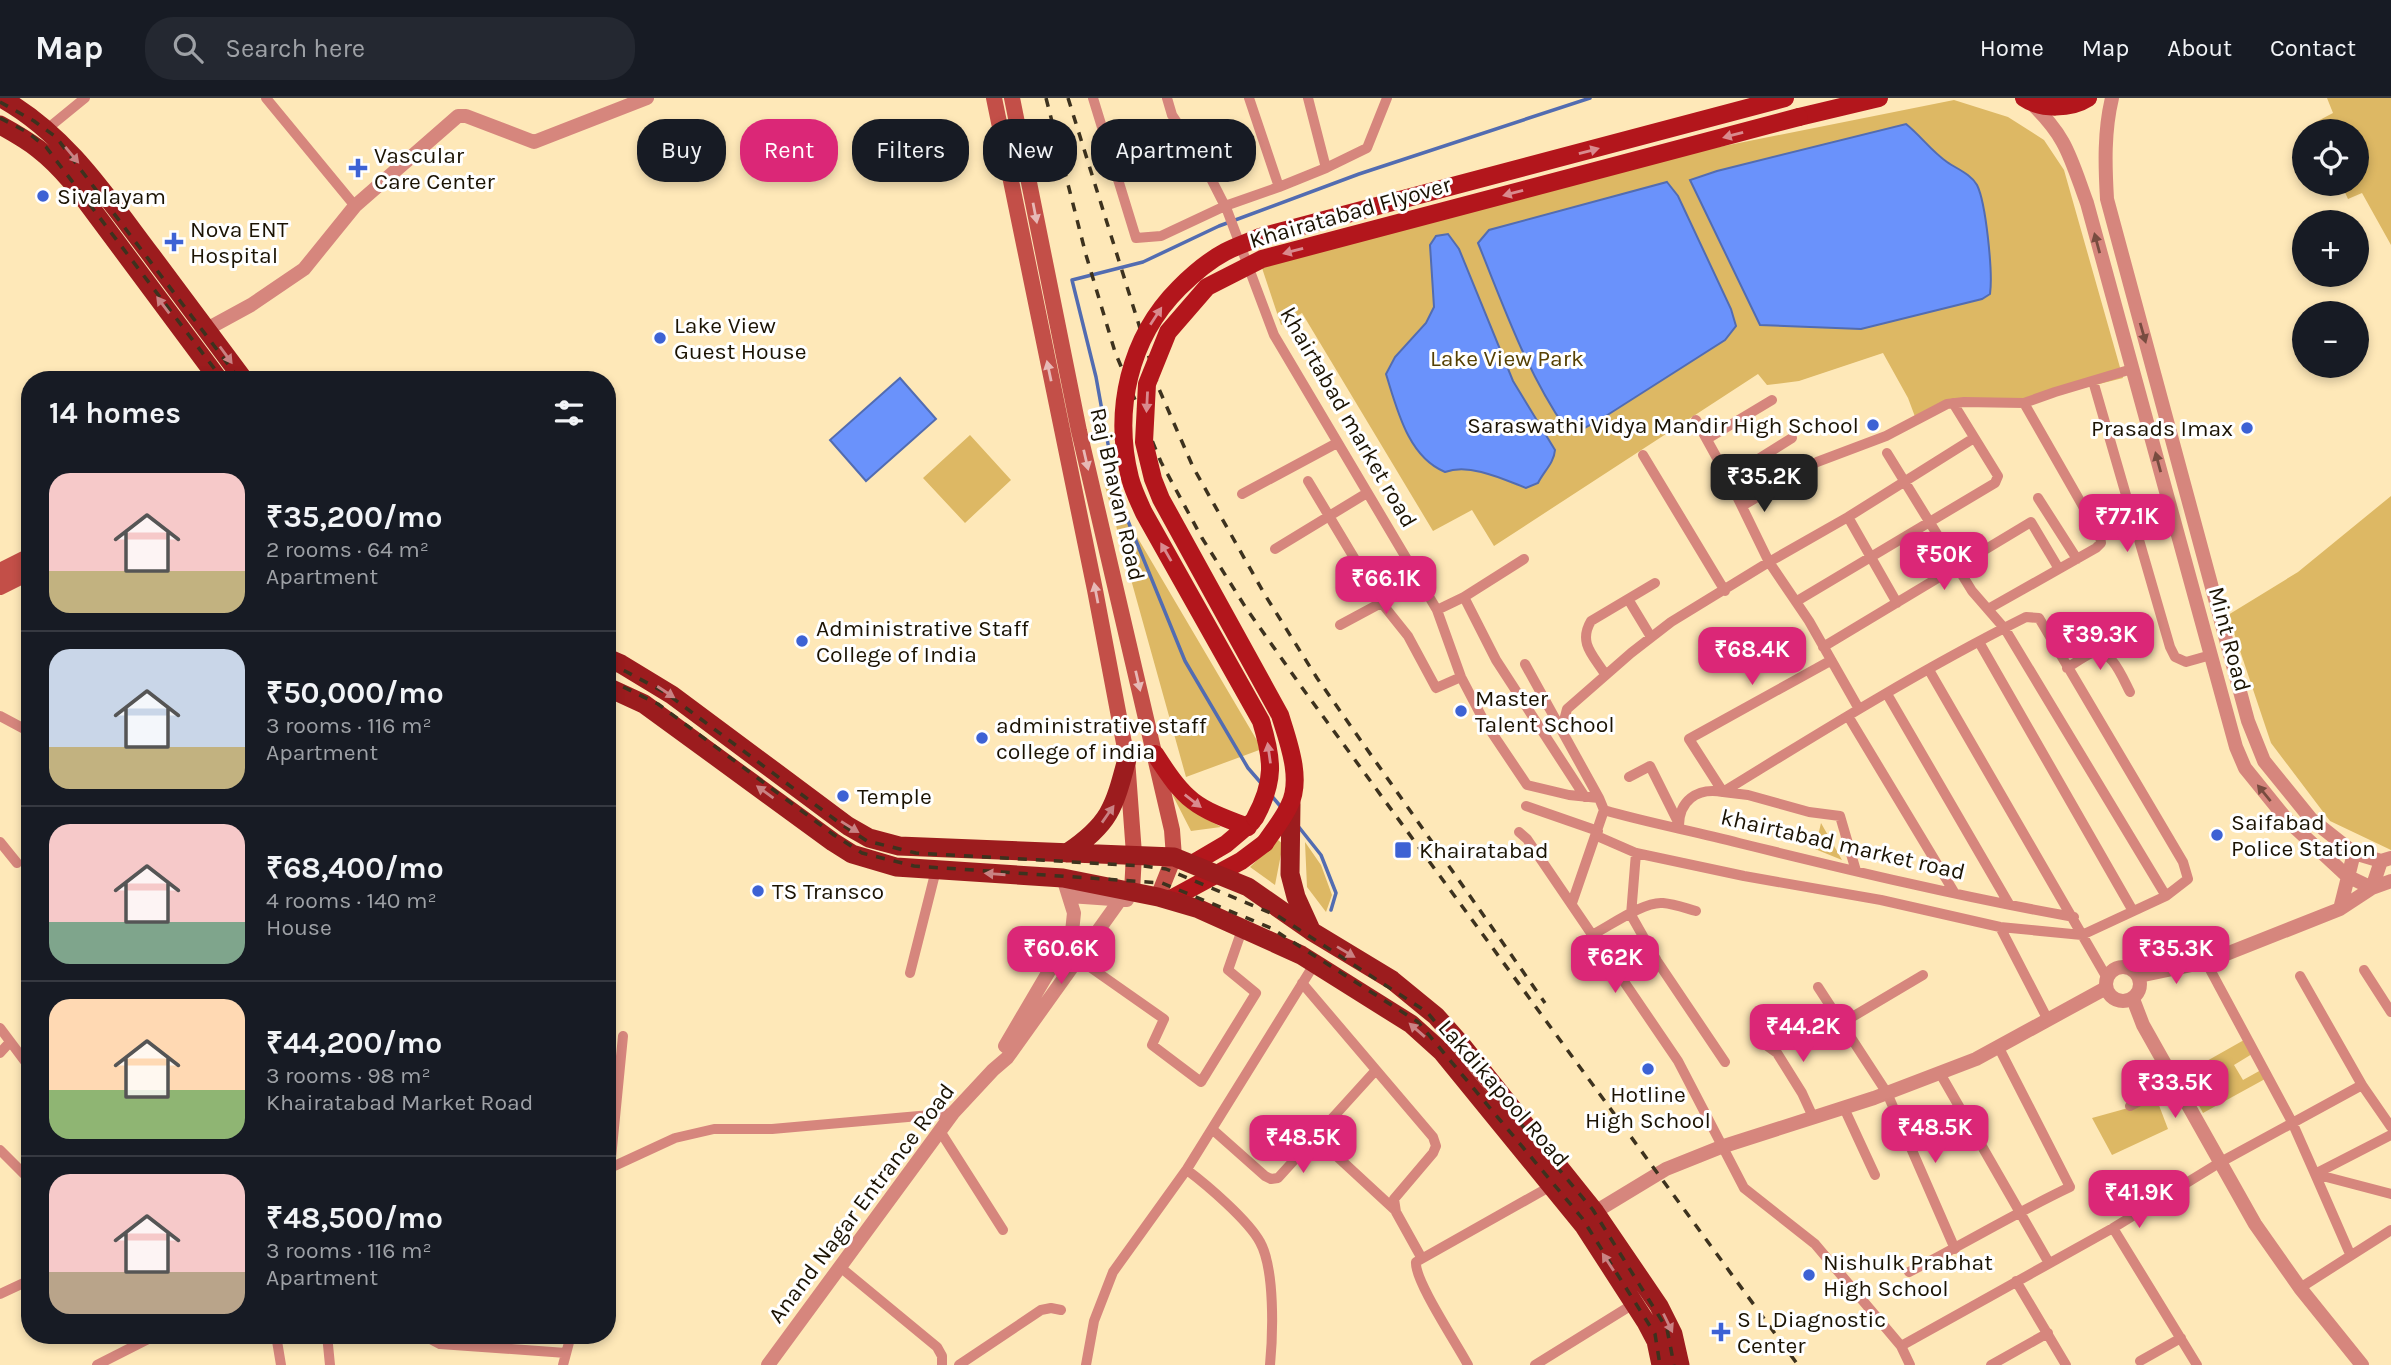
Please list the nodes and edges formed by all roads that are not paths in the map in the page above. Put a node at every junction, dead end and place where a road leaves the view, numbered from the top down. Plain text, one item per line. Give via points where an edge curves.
1 (1, 98) edge
2 (85, 98) edge
3 (266, 98) edge
4 (647, 98) edge
5 (994, 98) edge
6 (1012, 98) edge
7 (1093, 98) edge
8 (1167, 98) edge
9 (1249, 98) edge
10 (1308, 98) edge
11 (1387, 98) edge
12 (1785, 98) edge
13 (1879, 98) edge
14 (2088, 98) edge
15 (2112, 98) edge
16 (2027, 100) edge
17 (0, 125) edge
18 (47, 129) junction
19 (1326, 168) junction
20 (1279, 187) junction
21 (2107, 199) junction
22 (2087, 203) junction
23 (355, 206) junction
24 (1226, 208) junction
25 (207, 329) junction
26 (2132, 369) junction
27 (212, 371) edge
28 (237, 371) edge
29 (2093, 380) junction
30 (1772, 400) dead end
31 (1953, 403) junction
32 (2024, 403) junction
33 (1696, 420) dead end
34 (1792, 438) dead end
35 (1974, 438) junction
36 (1707, 439) junction
37 (1337, 443) junction
38 (1887, 453) dead end
39 (1643, 455) dead end
40 (1728, 478) junction
41 (1308, 481) dead end
42 (1904, 481) junction
43 (1367, 493) junction
44 (1242, 495) dead end
45 (2038, 498) dead end
46 (1742, 506) junction
47 (1329, 517) junction
48 (1848, 517) junction
49 (1929, 522) junction
50 (1275, 548) dead end
51 (1871, 557) junction
52 (1524, 559) dead end
53 (2077, 559) junction
54 (21, 560) edge
55 (1769, 562) junction
56 (1956, 566) junction
57 (2059, 569) junction
58 (0, 571) edge
59 (21, 576) edge
60 (1420, 582) junction
61 (1655, 583) dead end
62 (0, 587) edge
63 (1725, 591) junction
64 (1464, 597) junction
65 (1628, 599) junction
66 (1380, 601) junction
67 (1797, 601) junction
68 (1897, 603) junction
69 (1988, 609) junction
70 (1437, 610) junction
71 (1339, 625) dead end
72 (2005, 629) junction
73 (1651, 637) junction
74 (1979, 642) junction
75 (1823, 647) junction
76 (2211, 655) junction
77 (1830, 661) junction
78 (616, 662) edge
79 (1525, 664) dead end
80 (2067, 668) junction
81 (1929, 670) junction
82 (1605, 674) junction
83 (1461, 677) junction
84 (616, 691) edge
85 (2130, 692) dead end
86 (1887, 694) junction
87 (1859, 709) junction
88 (0, 716) edge
89 (1848, 716) junction
90 (21, 727) edge
91 (1562, 728) junction
92 (1155, 754) junction
93 (1127, 760) junction
94 (2264, 761) junction
95 (2245, 768) junction
96 (1629, 777) dead end
97 (1723, 792) junction
98 (1585, 797) junction
99 (1599, 798) junction
100 (1291, 804) junction
101 (1526, 806) dead end
102 (1604, 810) junction
103 (1251, 823) junction
104 (1679, 826) junction
105 (1518, 832) dead end
106 (1597, 834) junction
107 (0, 842) edge
108 (1067, 853) junction
109 (1636, 853) junction
110 (2354, 853) junction
111 (1134, 854) junction
112 (2386, 859) edge
113 (1183, 860) junction
114 (17, 863) dead end
115 (936, 870) junction
116 (1856, 871) junction
117 (1218, 874) junction
118 (2347, 876) junction
119 (2391, 881) edge
120 (1066, 887) junction
121 (2372, 888) junction
122 (1954, 892) junction
123 (1126, 896) junction
124 (2166, 896) junction
125 (1164, 899) junction
126 (1573, 902) junction
127 (2009, 904) junction
128 (2340, 909) junction
129 (1696, 911) dead end
130 (2133, 911) junction
131 (1631, 915) junction
132 (2074, 917) junction
133 (1236, 924) junction
134 (2000, 927) junction
135 (1311, 931) junction
136 (1592, 935) junction
137 (2082, 935) junction
138 (1077, 958) junction
139 (2206, 962) junction
140 (1315, 963) junction
141 (2364, 970) dead end
142 (910, 973) dead end
143 (1923, 975) dead end
144 (2139, 976) junction
145 (2300, 976) dead end
146 (1302, 983) junction
147 (2106, 983) junction
148 (1818, 987) dead end
149 (2133, 999) junction
150 (2391, 1012) edge
151 (2048, 1020) junction
152 (1842, 1023) junction
153 (0, 1028) edge
154 (623, 1036) dead end
155 (1756, 1038) dead end
156 (10, 1042) junction
157 (1999, 1048) junction
158 (0, 1053) edge
159 (21, 1056) edge
160 (1726, 1062) dead end
161 (993, 1070) junction
162 (1376, 1070) junction
163 (1941, 1075) junction
164 (2175, 1083) junction
165 (2362, 1085) junction
166 (1887, 1093) junction
167 (2130, 1105) dead end
168 (616, 1107) edge
169 (1844, 1108) junction
170 (953, 1113) junction
171 (1813, 1117) junction
172 (2292, 1122) junction
173 (2391, 1127) edge
174 (1212, 1129) junction
175 (940, 1131) junction
176 (2391, 1135) edge
177 (1316, 1137) junction
178 (1721, 1147) junction
179 (0, 1150) edge
180 (2219, 1163) junction
181 (616, 1165) edge
182 (1186, 1170) junction
183 (21, 1171) edge
184 (2315, 1174) junction
185 (1875, 1175) dead end
186 (1551, 1186) junction
187 (2391, 1194) edge
188 (1395, 1210) junction
189 (1595, 1212) junction
190 (2018, 1212) junction
191 (2113, 1227) junction
192 (1003, 1230) dead end
193 (2391, 1230) edge
194 (1955, 1249) junction
195 (2350, 1255) junction
196 (1422, 1257) junction
197 (2049, 1263) junction
198 (841, 1267) junction
199 (1909, 1272) dead end
200 (2016, 1280) junction
201 (21, 1284) edge
202 (2300, 1288) junction
203 (0, 1294) edge
204 (1635, 1303) junction
205 (1061, 1310) dead end
206 (2048, 1333) junction
207 (2181, 1338) junction
208 (138, 1344) edge
209 (278, 1344) edge
210 (328, 1344) edge
211 (440, 1344) edge
212 (568, 1344) edge
213 (1901, 1346) junction
214 (566, 1353) junction
215 (2140, 1361) dead end
216 (97, 1365) edge
217 (281, 1365) edge
218 (330, 1365) edge
219 (564, 1365) edge
220 (768, 1365) edge
221 (942, 1365) edge
222 (959, 1365) edge
223 (1086, 1365) edge
224 (1270, 1365) edge
225 (1468, 1365) edge
226 (1535, 1365) edge
227 (1661, 1365) edge
228 (1680, 1365) edge
229 (1910, 1365) edge
230 (1991, 1365) edge
231 (2066, 1365) edge
232 (2197, 1365) edge
233 (2362, 1365) edge

1 - 18 highway
2 - 18 street
3 - 23 street
4 - 23 street via 534,142 458,116
93 -> 5 main road, Raj Bhavan Road
6 -> 92 main road, Raj Bhavan Road via 1080,431
7 - 24 street via 1136,239 1161,236
8 - 24 street, khairtabad market road via 1172,115
9 - 20 street
10 - 19 street
11 - 19 street via 1367,148
103 -> 12 main road, Khairatabad Flyover, bridge via 1271,775 1261,721 1144,513 1125,454 1125,396 1132,364 1166,301 1223,253 1260,237
13 -> 100 main road, Khairatabad Flyover, bridge via 1262,259 1207,287 1168,332 1147,383 1144,442 1153,479 1280,715 1292,752
14 - 16 main road via 2056,107
15 - 21 street, Mint Road via 2105,162
16 - 22 street, Mint Road via 2066,145
27 -> 17 highway via 71,181 36,145
18 -> 25 highway via 86,172
19 - 20 street
20 - 24 street
21 - 22 street
21 -> 94 street, Mint Road via 2248,721
26 -> 22 street, Mint Road
23 - 25 street via 304,269
24 - 37 street, khairtabad market road via 1274,335
25 -> 28 highway
26 - 29 street
76 -> 26 street, Mint Road
29 - 32 street
29 - 76 street via 2170,647 2175,657 2186,662
30 - 36 street
31 - 32 street
31 - 35 street
31 - 46 street via 1886,436 1817,462
32 - 53 street via 2099,536 2101,543
33 - 36 street
34 - 40 street
35 - 42 street
35 - 49 street via 1997,480
36 - 40 street
37 - 43 street, khairtabad market road
37 - 44 street
38 - 42 street
39 - 63 street
40 - 46 street
41 - 47 street
42 - 48 street
42 - 49 street
43 - 47 street
43 - 60 street, khairtabad market road
45 - 53 street
46 - 55 street
47 - 50 street
47 - 66 street
48 - 51 street
48 - 55 street
49 - 51 street
49 - 56 street
51 - 67 street
51 - 68 street
52 - 64 street
53 - 57 street
54 - 58 main road
55 - 63 street
55 - 67 street
56 - 57 street via 2031,522
56 - 68 street
56 - 69 street
57 - 69 street
59 - 62 main road
60 - 66 street
60 - 70 street, khairtabad market road
61 - 65 street
63 - 73 street
64 - 70 street
64 - 98 street via 1496,660
65 - 73 street
65 - 82 street via 1591,621 1586,629 1587,646
66 - 71 street
66 - 83 street via 1408,636 1436,688
67 - 75 street
68 - 75 street
69 - 72 street
70 - 83 street, khairtabad market road
72 - 74 street
72 - 80 street via 2026,617 2039,618
72 - 124 street
73 - 82 street
74 - 81 street
74 - 130 street
75 - 77 street
76 - 95 street, Mint Road
77 - 87 street
77 - 97 street via 1689,739
78 -> 108 highway, Lakdikapool Road via 672,695 869,838 899,846
79 - 91 street
80 - 85 street via 2101,652 2117,668
80 - 124 street via 2188,873 2188,880
81 - 86 street
81 - 132 street
82 - 91 street via 1567,709
83 - 98 street, khairtabad market road via 1527,785
115 -> 84 highway, Lakdikapool Road via 896,867 852,854 644,704
86 - 87 street
86 - 127 street
87 - 89 street
88 - 90 street
89 - 97 street
89 - 122 street
91 - 99 street
92 -> 103 main road via 1176,787 1195,805
92 - 113 main road, Raj Bhavan Road
108 -> 93 highway via 1092,836 1114,806
93 - 111 main road, Raj Bhavan Road
94 - 95 street
94 - 110 street, Mint Road via 2311,819
118 -> 95 street, Mint Road via 2288,821
96 - 104 street via 1650,766
97 - 104 street via 1709,789 1690,797 1680,811
97 - 116 street via 1840,816
98 - 99 street, khairtabad market road
99 - 102 street
100 - 117 main road, Khairatabad Flyover, bridge via 1265,843
100 - 135 highway via 1290,874
101 - 106 street
102 - 104 street, khairtabad market road
102 - 106 street
103 - 113 main road via 1212,854
104 - 116 street, khairtabad market road
105 - 126 street
106 - 109 street
106 - 126 street
107 - 114 street
108 - 111 highway, Lakdikapool Road
109 - 131 street
109 - 134 street
110 - 112 street, Mint Road
110 - 118 street
111 - 113 highway, Lakdikapool Road
111 - 123 main road, Raj Bhavan Road
112 - 121 street
113 - 117 highway, Lakdikapool Road
113 - 125 main road, Raj Bhavan Road
120 -> 115 highway, Lakdikapool Road
115 - 142 street
116 - 122 street, khairtabad market road
117 - 125 main road, Khairatabad Flyover
117 - 135 highway, Lakdikapool Road via 1248,887
118 - 121 street, Mint Road
118 - 128 street
119 - 121 street
120 - 123 highway, Lakdikapool Road
120 - 161 street via 1074,913 1072,932
121 - 128 street
122 - 127 street, khairtabad market road
123 - 125 highway, Lakdikapool Road
123 - 133 street via 1185,915
123 - 138 street
124 - 130 street
125 - 133 highway, Lakdikapool Road
126 - 136 street
127 - 132 street, khairtabad market road
128 - 139 street
129 - 131 street via 1662,903 1638,908
130 - 137 street
131 - 136 street
131 - 160 street
132 - 137 street
133 - 138 street via 1228,970 1256,993 1201,1082 1152,1045 1164,1019
133 - 140 highway, Lakdikapool Road
134 - 137 street
134 - 151 street
135 -> 189 highway, Lakdikapool Road via 1392,980 1436,1016
136 - 178 street via 1678,1061
137 - 147 street
138 - 161 street via 1007,1058
139 - 144 street
139 - 172 street
140 - 146 street
186 -> 140 highway, Lakdikapool Road via 1442,1052 1411,1024
141 - 150 street
143 - 152 street
144 - 147 street via 2126,967 2111,971
144 - 149 street via 2140,991
145 - 165 street
146 - 162 street
146 - 174 street
147 - 149 street via 2116,1000
147 - 151 street
148 - 152 street
149 - 164 street
151 - 157 street
152 - 166 street
153 - 156 street
154 - 168 street
155 - 171 street via 1777,1053
156 - 158 street
156 - 159 street
157 - 163 street
157 - 190 street via 2070,1187
161 - 170 street, Anand Nagar Entrance Road
162 - 177 street
162 - 188 street via 1436,1146 1397,1194
163 - 166 street
163 - 190 street
164 - 167 street
164 - 180 street
165 - 172 street
165 - 173 street
166 - 169 street
166 - 194 street
169 - 171 street
169 - 185 street
170 - 175 street, Anand Nagar Entrance Road
170 - 181 street via 772,1129 714,1129 675,1138
171 - 178 street
172 - 180 street
172 - 184 street
174 - 177 street via 1271,1179 1278,1178
174 - 182 street
175 - 192 street
175 - 198 street, Anand Nagar Entrance Road
176 - 184 street
177 - 188 street
178 - 189 street via 1666,1169
178 - 213 street via 1744,1188 1815,1244
179 - 183 street
180 - 191 street
180 - 202 street
182 - 223 street via 1113,1272 1094,1321
182 - 224 street via 1251,1229 1263,1248 1272,1296
184 - 187 street
184 - 195 street
186 - 196 street
204 -> 186 highway, Lakdikapool Road
188 - 196 street
189 -> 228 highway, Lakdikapool Road via 1660,1306
190 - 194 street
190 - 197 street
191 - 197 street
191 - 207 street
193 - 195 street
194 - 199 street
195 - 202 street
196 - 225 street via 1416,1262 1418,1274
197 - 200 street
198 - 220 street, Anand Nagar Entrance Road
198 - 221 street via 937,1347
200 - 206 street
200 - 213 street
201 - 203 street
202 - 233 street
204 - 226 street
204 - 227 highway, Lakdikapool Road via 1656,1341
205 - 222 street via 1041,1310
206 - 230 street
206 - 231 street
207 - 215 street
207 - 232 street
208 - 216 street
209 - 217 street
210 - 218 street
211 - 214 street
212 - 214 street
213 - 229 street
214 - 219 street

